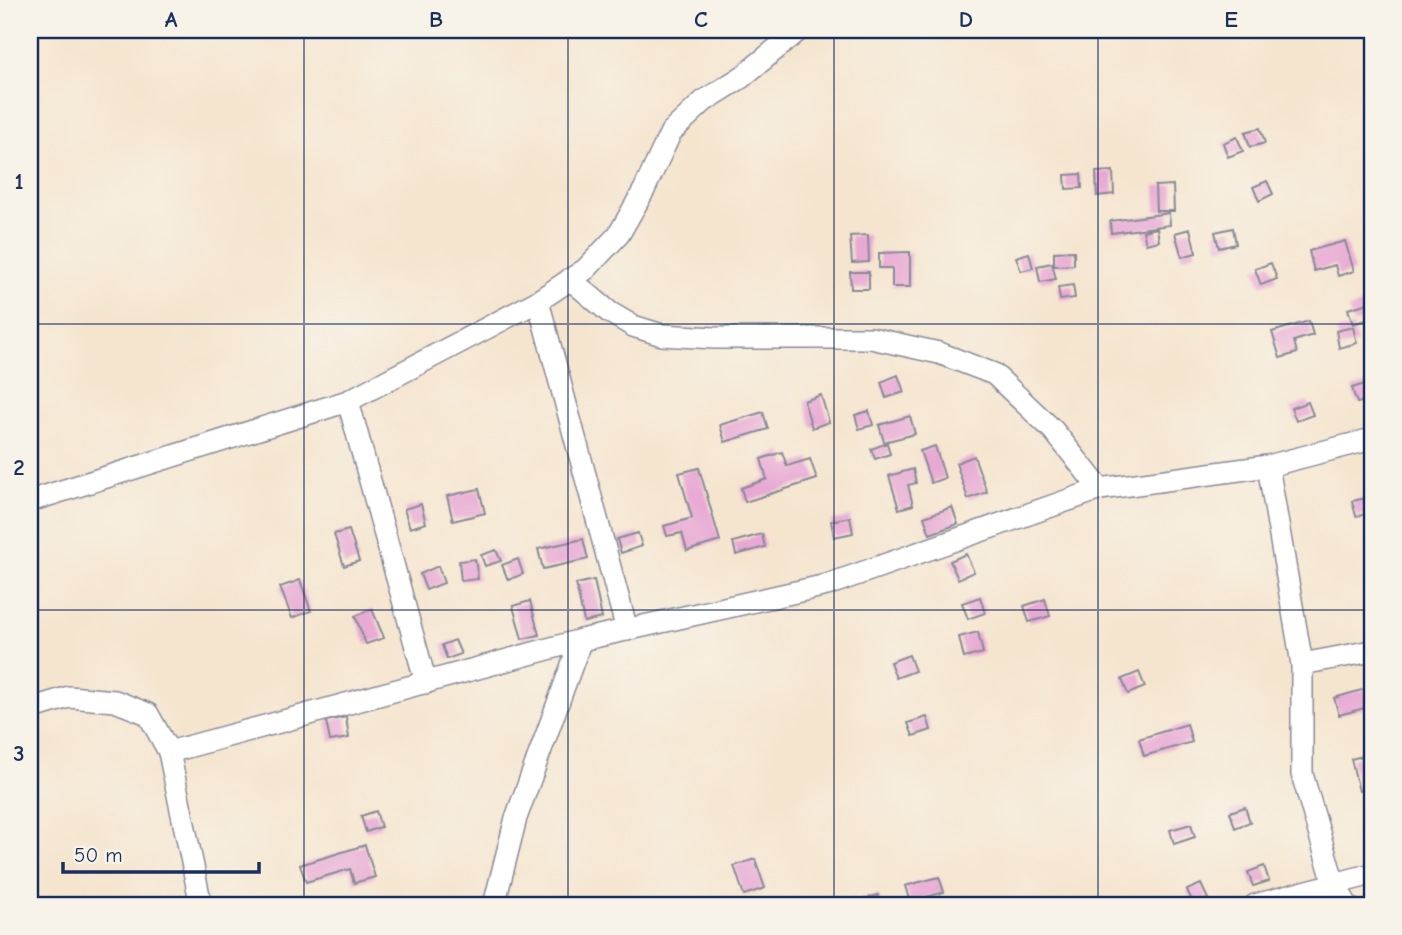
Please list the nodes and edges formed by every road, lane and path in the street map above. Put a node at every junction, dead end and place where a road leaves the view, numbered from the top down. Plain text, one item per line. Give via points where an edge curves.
1 (799, 30) edge
2 (570, 279) junction
3 (538, 301) junction
4 (348, 401) junction
5 (1372, 439) edge
6 (1268, 466) junction
7 (1100, 489) junction
8 (30, 501) edge
9 (626, 630) junction
10 (581, 640) junction
11 (1372, 651) edge
12 (1302, 664) junction
13 (426, 683) junction
14 (30, 709) edge
15 (169, 752) junction
16 (1372, 874) edge
17 (1334, 884) junction
18 (201, 905) edge
19 (494, 905) edge
20 (1255, 905) edge
21 (1347, 905) edge

1 - 2 street via 704,101 671,132 619,234
2 - 3 street
2 - 7 street via 609,312 662,335 871,338 939,353 994,374 1053,430
3 - 4 street
3 - 9 street
4 - 8 street
4 - 13 street
5 - 6 street
6 - 7 street
6 - 12 street
7 - 9 street via 827,585
9 - 10 street
10 - 13 street
10 - 19 street via 516,818
11 - 12 street
12 - 17 street via 1302,775
13 - 15 street
14 - 15 street via 69,698 115,701 148,715
15 - 18 street
16 - 17 street
17 - 20 street
17 - 21 street

